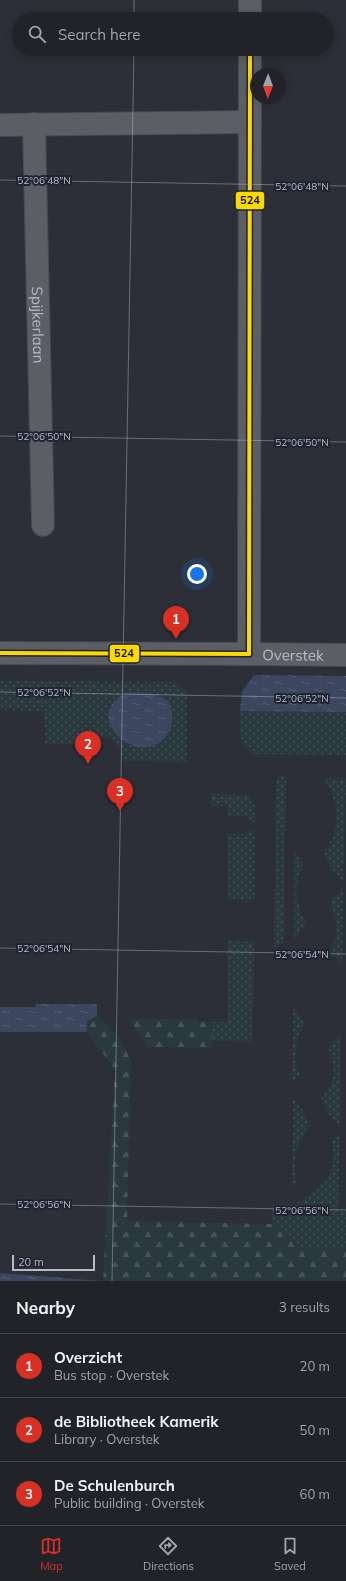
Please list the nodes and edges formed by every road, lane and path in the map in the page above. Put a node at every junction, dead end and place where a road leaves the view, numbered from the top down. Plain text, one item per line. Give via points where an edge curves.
1 (250, 0) edge
2 (250, 12) edge
3 (250, 56) edge
4 (250, 122) junction
5 (34, 124) junction
6 (0, 125) edge
7 (42, 525) dead end
8 (0, 653) edge
9 (249, 654) junction
10 (346, 655) edge

1 - 2 street
3 - 4 street
4 - 5 street
4 - 9 street
5 - 6 street
5 - 7 street, Spijkerlaan
8 - 9 street, Overstek
9 - 10 street, Overstek

